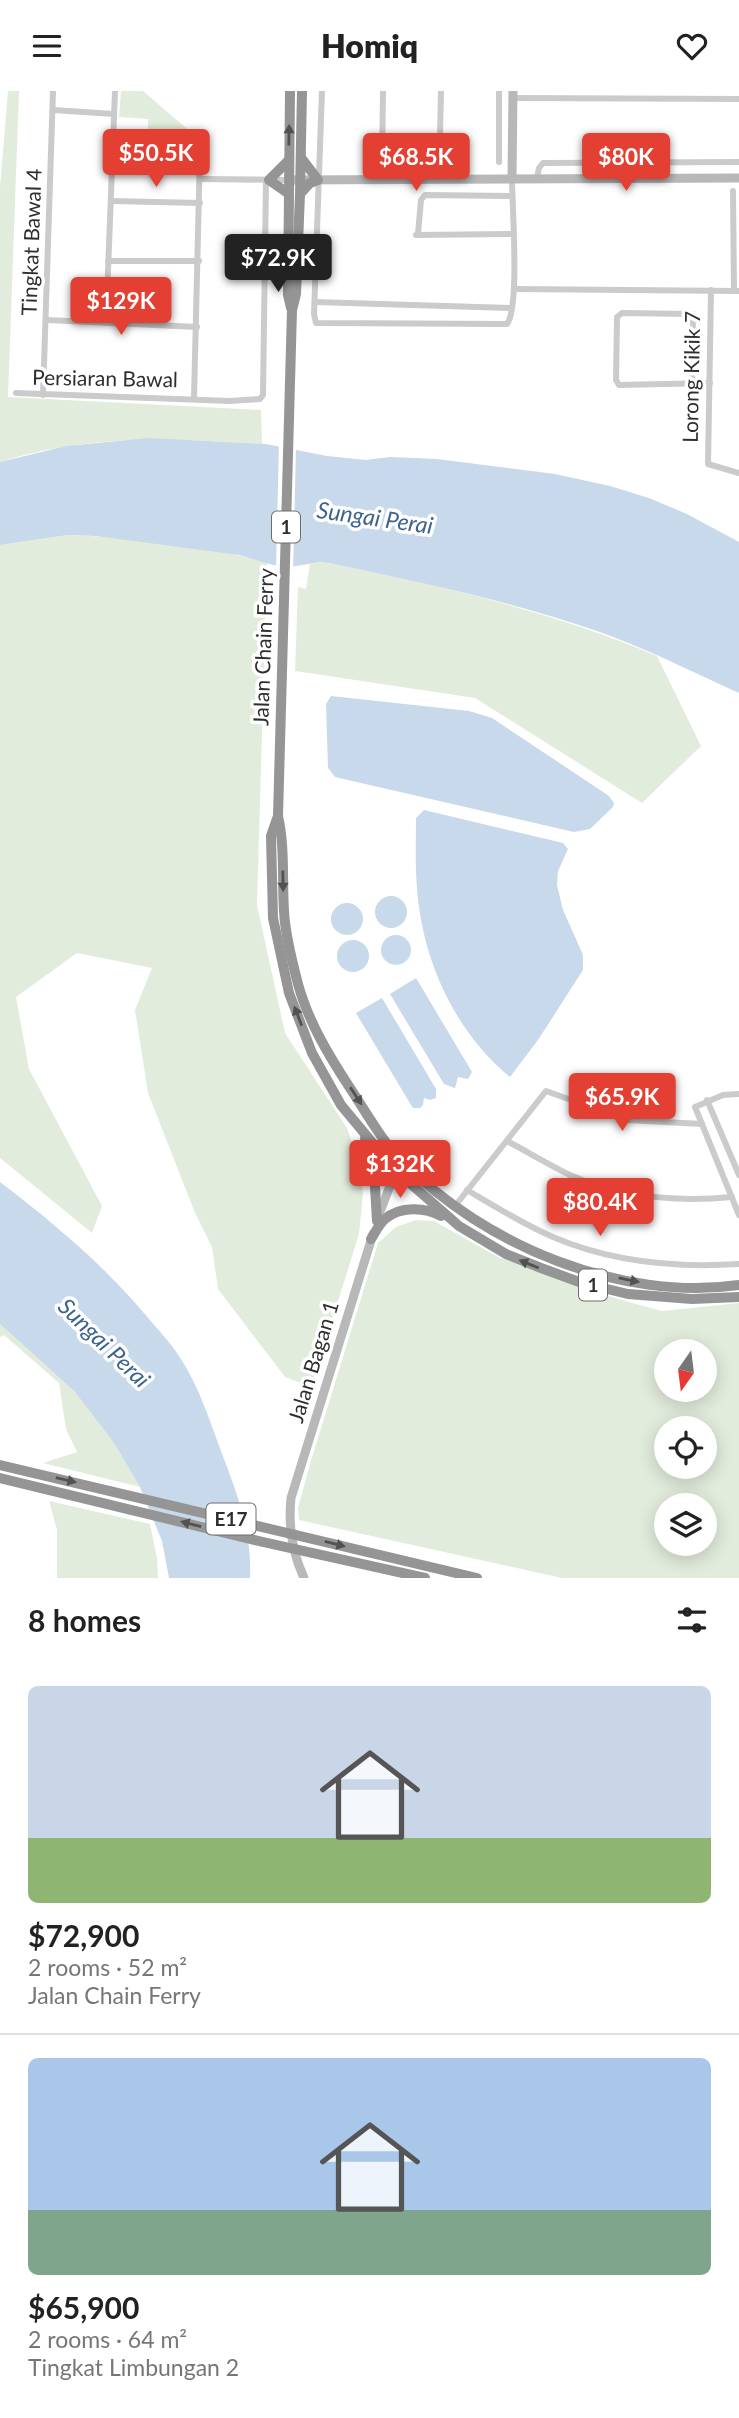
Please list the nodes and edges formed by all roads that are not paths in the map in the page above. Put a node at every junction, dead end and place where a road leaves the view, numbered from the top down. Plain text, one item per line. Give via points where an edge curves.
1 (53, 91) edge
2 (115, 91) edge
3 (290, 91) edge
4 (302, 91) edge
5 (322, 91) edge
6 (383, 91) edge
7 (441, 91) edge
8 (499, 91) edge
9 (513, 94) edge
10 (739, 99) edge
11 (53, 110) junction
12 (114, 114) junction
13 (113, 144) junction
14 (498, 153) junction
15 (511, 154) junction
16 (301, 156) junction
17 (289, 160) junction
18 (499, 162) dead end
19 (739, 162) edge
20 (382, 163) dead end
21 (681, 163) junction
22 (512, 178) junction
23 (537, 178) junction
24 (680, 178) junction
25 (739, 178) edge
26 (201, 179) junction
27 (319, 179) junction
28 (439, 179) junction
29 (268, 180) junction
30 (295, 180) junction
31 (733, 191) dead end
32 (295, 194) junction
33 (512, 196) junction
34 (111, 201) junction
35 (200, 203) junction
36 (513, 234) junction
37 (108, 261) junction
38 (199, 261) junction
39 (514, 289) junction
40 (711, 291) junction
41 (736, 291) edge
42 (315, 302) junction
43 (512, 309) junction
44 (47, 320) junction
45 (106, 323) junction
46 (197, 327) junction
47 (692, 383) junction
48 (710, 383) junction
49 (16, 393) dead end
50 (43, 395) junction
51 (194, 398) junction
52 (739, 473) edge
53 (278, 816) junction
54 (739, 1094) edge
55 (707, 1100) junction
56 (702, 1124) junction
57 (365, 1135) junction
58 (507, 1141) junction
59 (398, 1165) junction
60 (739, 1175) edge
61 (467, 1190) junction
62 (732, 1197) junction
63 (455, 1206) junction
64 (738, 1210) edge
65 (377, 1221) junction
66 (459, 1226) junction
67 (371, 1239) junction
68 (739, 1264) edge
69 (739, 1285) edge
70 (739, 1297) edge
71 (0, 1465) edge
72 (0, 1478) edge
73 (304, 1578) edge
74 (425, 1578) edge
75 (477, 1578) edge

1 - 11 street, Tingkat Bawal 4
2 - 12 street
17 -> 3 highway, Jalan Chain Ferry / 1
4 - 16 highway, Jalan Chain Ferry / 1
5 - 27 street
6 - 20 street
7 - 28 street
8 - 14 street
9 - 10 street
9 - 15 street
11 - 12 street
11 - 44 street, Tingkat Bawal 4
12 - 13 street
13 - 26 street via 195,147 200,151
13 - 34 street
14 - 15 street
14 - 18 street
15 - 22 street
16 - 27 highway
16 - 30 highway, Jalan Chain Ferry / 1
17 - 29 highway
17 - 30 highway, Jalan Chain Ferry / 1
19 - 21 street
21 - 23 street via 543,163
21 - 24 street
22 - 23 street
22 - 28 street
22 - 33 street
23 - 24 street
24 - 25 street
26 - 29 street
26 - 35 street
27 - 28 street
27 - 30 street
27 - 32 highway
27 - 42 street
29 - 30 street
29 - 32 highway
29 - 51 street via 263,395 256,401
30 - 32 highway, Jalan Chain Ferry / 1
31 - 41 street
32 - 53 highway, Jalan Chain Ferry / 1 via 288,295 292,310
33 - 36 street
33 - 36 street via 425,195 416,235
34 - 35 street
34 - 37 street
35 - 38 street
36 - 39 street
37 - 38 street
37 - 45 street
38 - 46 street
39 - 40 street
39 - 43 street
40 - 41 street
40 - 48 street, Lorong Kikik 7
42 - 43 street
42 - 43 street via 316,323 507,324
44 - 45 street
44 - 50 street, Tingkat Bawal 4
45 - 46 street
46 - 51 street
47 - 47 street via 693,314 622,313 617,317 619,385
47 - 48 street
48 - 52 street, Lorong Kikik 7 via 708,464
49 - 50 street, Persiaran Bawal
50 - 51 street, Persiaran Bawal
57 -> 53 highway, Jalan Chain Ferry / 1 via 341,1105 312,1053 289,993 273,918 271,836
53 -> 59 highway, Jalan Chain Ferry / 1 via 283,835 284,913 299,986 326,1051
54 - 55 street
55 - 56 street via 695,1107
55 - 60 street
56 - 58 street via 627,1120 546,1091
56 - 62 street
57 - 59 highway, Jalan Chain Ferry / 1
57 - 65 highway via 374,1170
58 - 61 street
58 - 62 street via 571,1175 634,1194 700,1200
59 - 63 highway, Jalan Chain Ferry / 1
59 - 65 street, Jalan Bagan 1
59 - 66 highway, Jalan Chain Ferry / 1
61 - 63 street
61 - 68 street via 552,1236 585,1248 676,1265
62 - 64 street
63 -> 69 highway, Jalan Chain Ferry / 1 via 522,1246 612,1277 677,1287
65 - 67 street, Jalan Bagan 1
66 - 67 highway via 433,1212 403,1210 384,1220
70 -> 66 highway, Jalan Chain Ferry / 1 via 628,1294 582,1283 517,1259
67 - 73 street, Jalan Bagan 1 via 291,1498 294,1556
71 -> 75 highway, E17
74 -> 72 highway, E17

